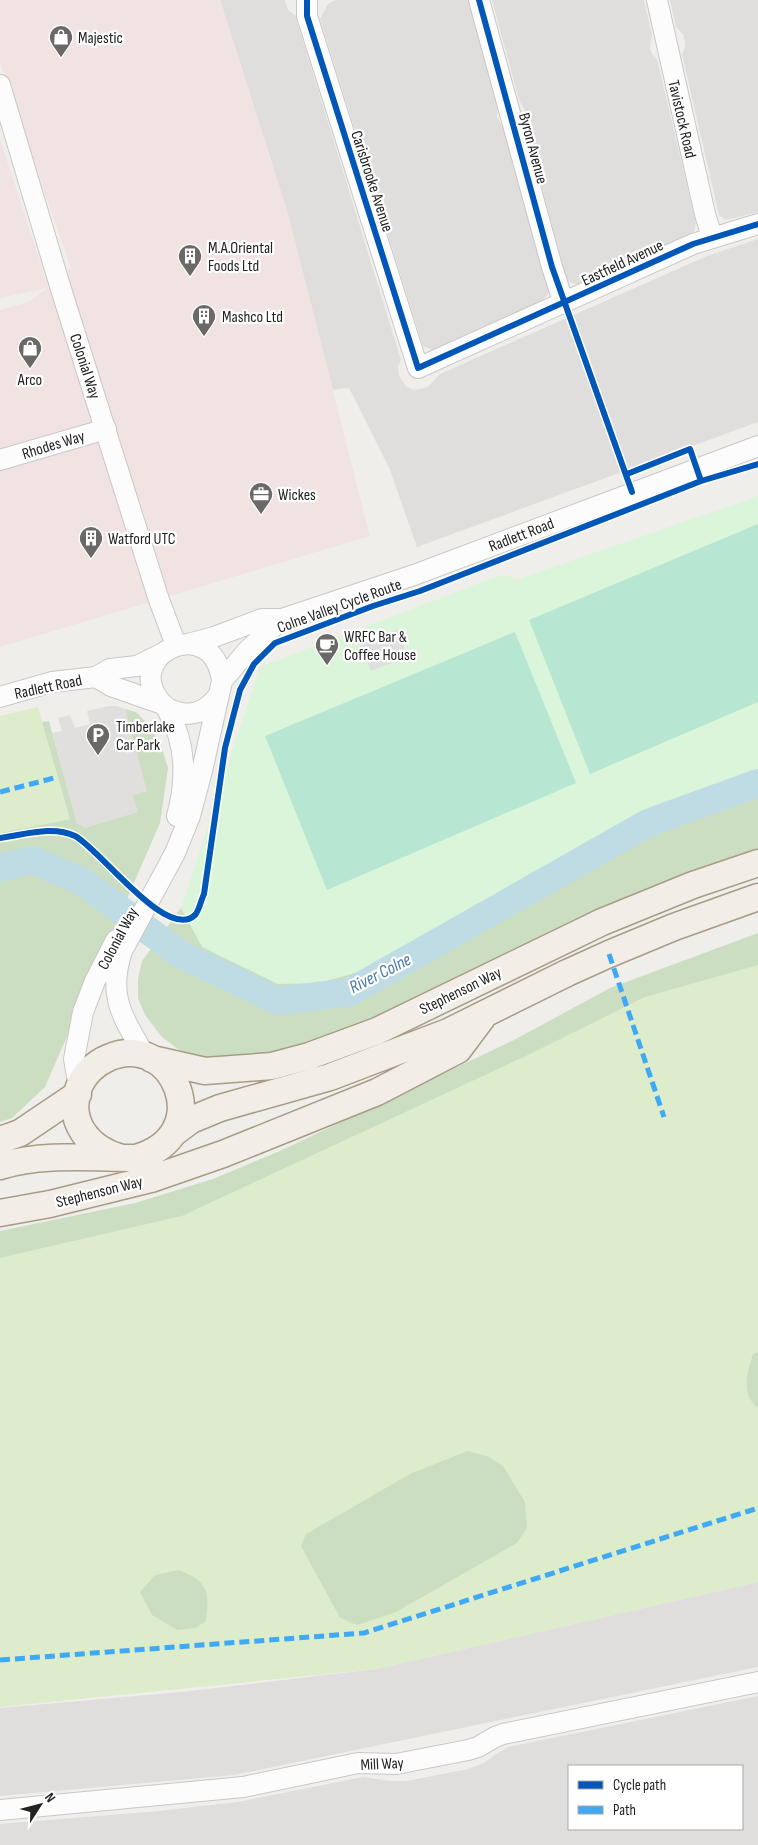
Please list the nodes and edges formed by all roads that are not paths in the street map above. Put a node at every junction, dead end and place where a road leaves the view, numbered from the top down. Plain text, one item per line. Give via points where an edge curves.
1 (306, 0) edge
2 (479, 0) edge
3 (657, 0) edge
4 (0, 85) edge
5 (758, 224) edge
6 (712, 237) junction
7 (564, 304) junction
8 (418, 368) joint
9 (106, 429) junction
10 (758, 446) edge
11 (0, 460) edge
12 (282, 619) junction
13 (175, 647) junction
14 (96, 677) junction
15 (220, 688) junction
16 (0, 697) edge
17 (164, 706) junction
18 (758, 864) edge
19 (156, 878) junction
20 (758, 897) edge
21 (117, 949) junction
22 (485, 1014) junction
23 (148, 1058) junction
24 (79, 1090) junction
25 (175, 1132) junction
26 (0, 1140) edge
27 (122, 1158) junction
28 (0, 1166) edge
29 (0, 1213) edge
30 (758, 1682) edge
31 (0, 1810) edge

1 - 8 street, Carisbrooke Avenue via 306,16
2 - 7 street, Byron Avenue
3 - 6 street, Tavistock Road
4 - 9 street, Colonial Way
5 - 6 street, Eastfield Avenue
6 - 7 street, Eastfield Avenue
7 - 8 street, Eastfield Avenue
9 - 11 street, Rhodes Way
9 - 13 street, Colonial Way
10 - 12 street, Radlett Road via 414,575
12 - 13 street, Radlett Road via 262,619
12 - 15 street, Radlett Road via 247,651
13 - 14 street, Radlett Road via 137,666 110,669
13 - 15 street via 202,647 213,655 220,667
13 - 17 street via 156,661 152,677 154,693
14 - 16 street, Radlett Road via 52,682
14 - 17 street, Radlett Road
15 - 17 street via 212,704 201,711 188,714 174,712
15 - 19 street, Colonial Way via 190,816 175,853
17 - 19 street, Colonial Way via 175,722 183,753 182,798
18 - 23 main road, Stephenson Way via 685,888 602,922 377,1031 309,1056 272,1066 205,1071
19 - 21 street, Colonial Way
20 - 22 main road, Stephenson Way via 609,954
21 - 23 street, Colonial Way via 118,1003 126,1023
21 - 24 street, Colonial Way via 95,981 83,1012 74,1059
22 - 25 main road, Stephenson Way via 340,1074 220,1108 191,1120
22 - 29 main road, Stephenson Way via 458,1050 377,1092 223,1154 151,1179
23 - 24 main road via 128,1053 101,1061 86,1075
23 - 25 main road via 170,1073 178,1088 181,1102
24 - 26 main road via 20,1133
24 - 27 main road via 76,1102 83,1133 92,1144
25 - 27 main road via 161,1148 150,1154
27 - 28 main road, Stephenson Way via 45,1158
30 - 31 street, Mill Way via 503,1734 468,1750 396,1764 358,1764 242,1787

